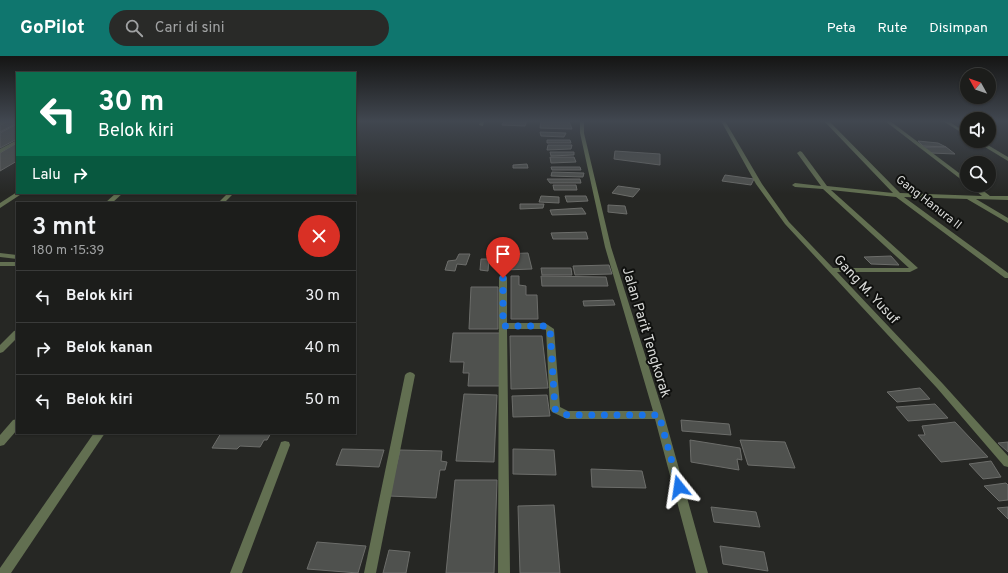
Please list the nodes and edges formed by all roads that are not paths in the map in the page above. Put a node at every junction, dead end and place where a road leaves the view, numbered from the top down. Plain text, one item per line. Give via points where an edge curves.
1 (11, 145) edge
2 (585, 145) edge
3 (738, 145) edge
4 (849, 145) edge
5 (919, 145) edge
6 (989, 148) edge
7 (0, 151) edge
8 (800, 153) dead end
9 (1008, 159) edge
10 (960, 177) edge
11 (795, 185) dead end
12 (826, 189) junction
13 (981, 192) edge
14 (18, 194) edge
15 (119, 194) edge
16 (230, 194) edge
17 (898, 195) junction
18 (969, 197) junction
19 (988, 198) junction
20 (1008, 198) edge
21 (109, 202) edge
22 (222, 202) edge
23 (0, 206) edge
24 (1008, 221) edge
25 (0, 255) edge
26 (16, 257) edge
27 (0, 264) edge
28 (16, 264) edge
29 (830, 270) junction
30 (1008, 276) edge
31 (503, 278) dead end
32 (503, 326) junction
33 (16, 334) edge
34 (0, 350) edge
35 (410, 374) dead end
36 (659, 415) junction
37 (16, 424) edge
38 (99, 434) edge
39 (0, 442) edge
40 (285, 445) dead end
41 (1008, 463) edge
42 (4, 573) edge
43 (236, 573) edge
44 (370, 573) edge
45 (504, 573) edge
46 (702, 573) edge

1 - 7 street
2 - 36 street, Jalan Parit Tengkorak via 608,247
3 - 29 street, Gang M. Yusuf via 787,223
4 - 17 street, Gang Hanura II
5 - 10 street
6 - 9 street
8 - 12 street
11 - 12 street
12 - 17 street
12 - 29 street via 914,268
13 - 19 street
14 - 23 street
15 - 21 street
16 - 22 street
17 - 18 street
17 - 30 street, Gang Hanura II
18 - 19 street
18 - 24 street
19 - 20 street
25 - 26 street
27 - 28 street
29 - 41 street, Gang M. Yusuf via 940,386
31 - 32 street
32 - 36 street via 545,326 550,329 555,409 560,413
32 - 45 street
33 - 34 street
35 - 44 street
36 - 46 street, Jalan Parit Tengkorak
37 - 39 street
38 - 42 street
40 - 43 street

